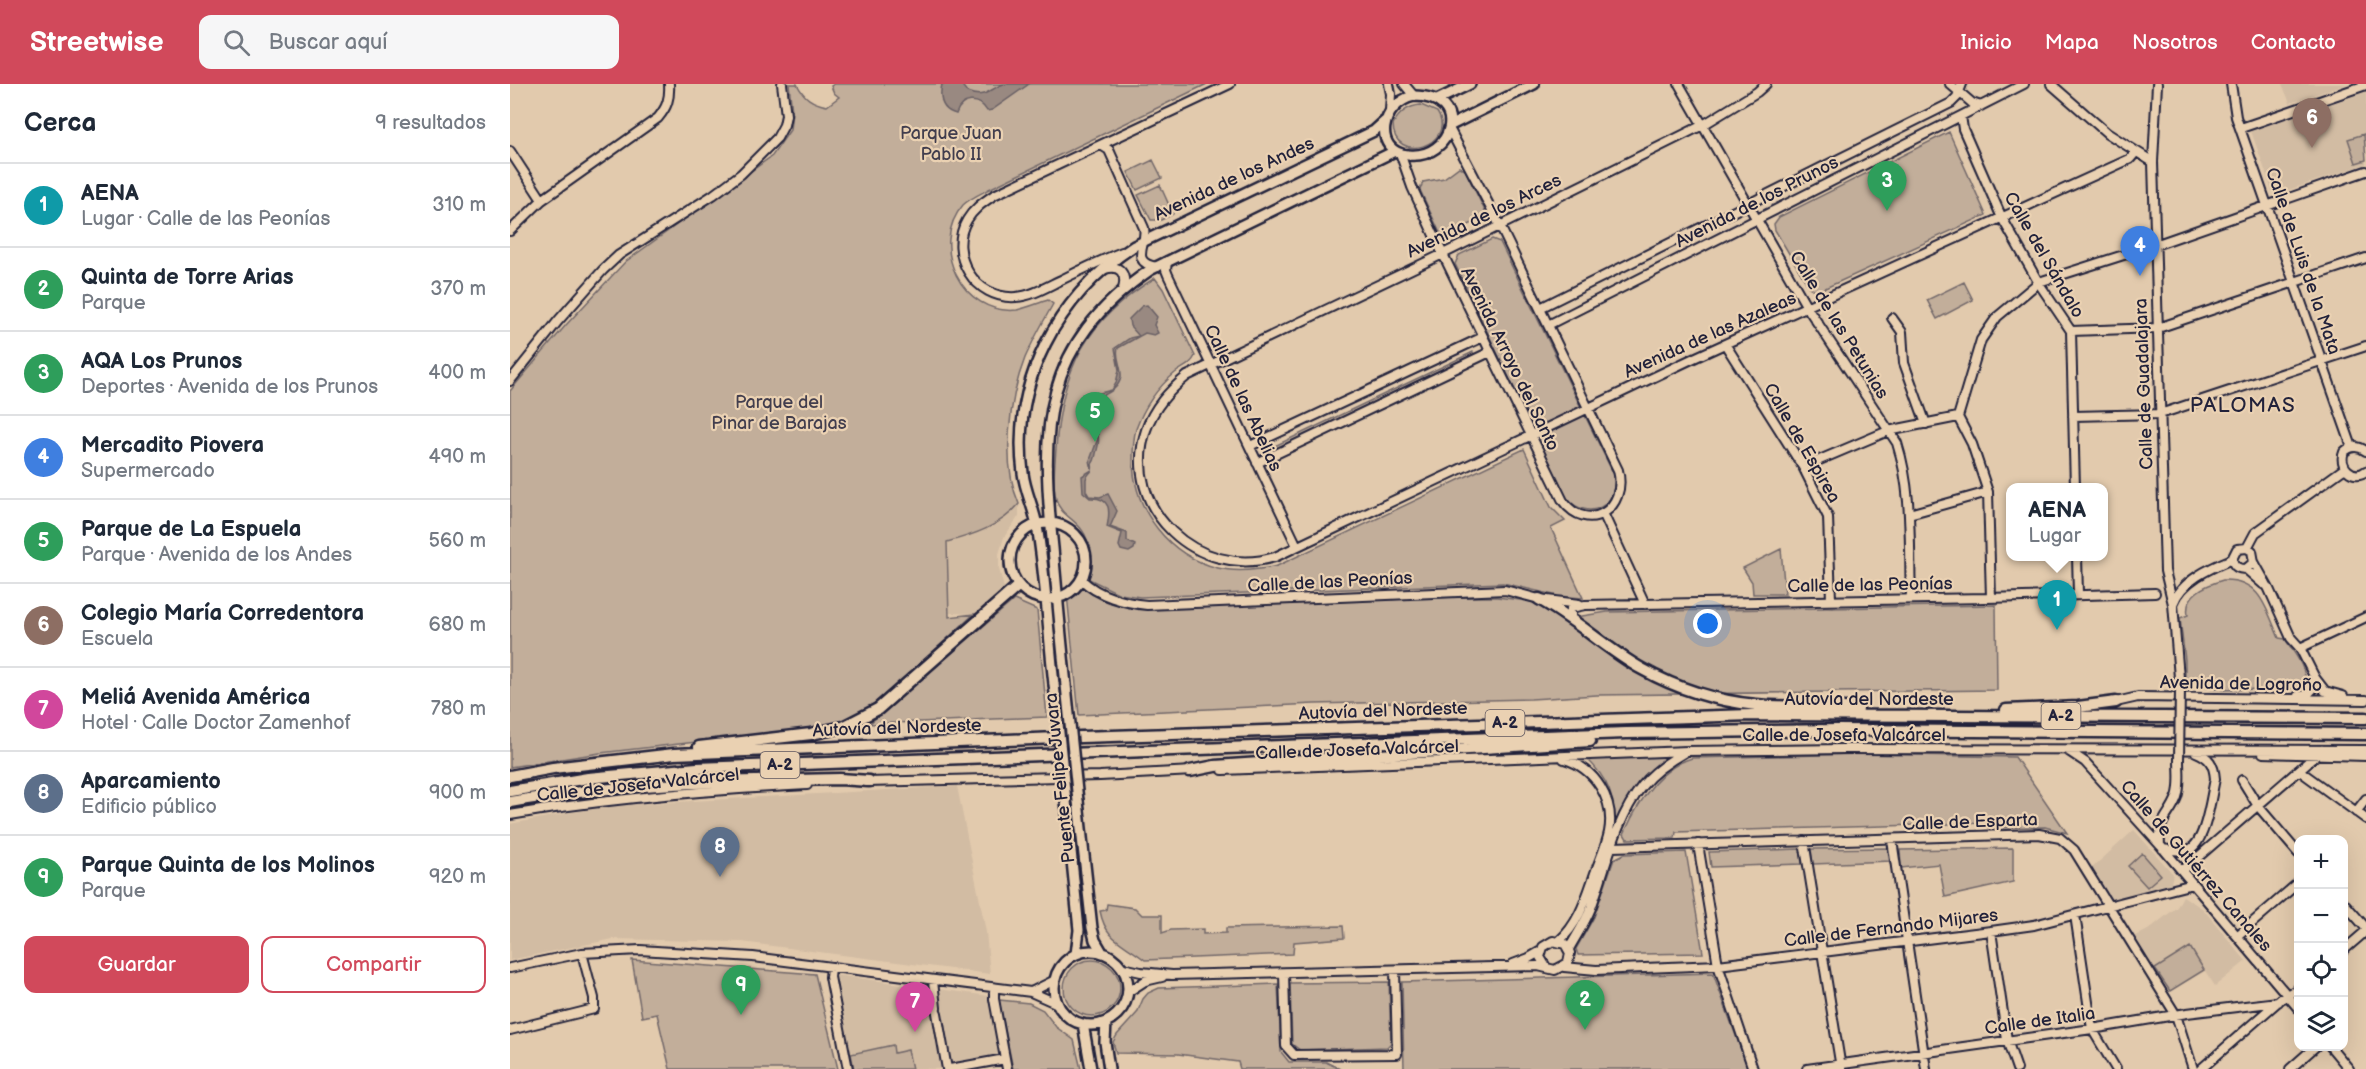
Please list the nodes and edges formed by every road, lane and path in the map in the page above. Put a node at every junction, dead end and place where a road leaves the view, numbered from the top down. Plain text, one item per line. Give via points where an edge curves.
1 (669, 84) edge
2 (782, 84) edge
3 (1230, 84) edge
4 (1389, 84) edge
5 (1404, 84) edge
6 (1470, 84) edge
7 (1534, 84) edge
8 (1680, 84) edge
9 (1766, 84) edge
10 (1950, 84) edge
11 (2024, 84) edge
12 (2157, 84) edge
13 (2231, 84) edge
14 (2055, 86) edge
15 (2366, 86) edge
16 (1961, 88) edge
17 (1414, 96) junction
18 (1437, 100) junction
19 (1981, 106) junction
20 (1390, 110) junction
21 (1961, 116) junction
22 (1385, 121) junction
23 (1703, 124) junction
24 (1450, 127) junction
25 (2241, 128) junction
26 (1101, 145) junction
27 (510, 151) edge
28 (1397, 152) junction
29 (2136, 153) junction
30 (2153, 162) junction
31 (2366, 171) edge
32 (542, 200) junction
33 (1749, 204) junction
34 (2267, 206) junction
35 (1757, 218) junction
36 (2002, 218) junction
37 (1500, 226) junction
38 (510, 231) edge
39 (1145, 240) junction
40 (2155, 245) junction
41 (1127, 251) junction
42 (1443, 254) junction
43 (2366, 258) edge
44 (1167, 261) junction
45 (1157, 267) junction
46 (1101, 271) junction
47 (2039, 282) junction
48 (2294, 282) junction
49 (1123, 289) junction
50 (1807, 307) junction
51 (1540, 309) junction
52 (1892, 318) dead end
53 (1548, 325) junction
54 (2158, 328) junction
55 (2071, 332) junction
56 (1483, 337) junction
57 (1725, 344) junction
58 (2366, 346) edge
59 (1490, 352) junction
60 (2323, 361) junction
61 (1210, 364) junction
62 (510, 381) edge
63 (1588, 408) junction
64 (2160, 414) junction
65 (2073, 416) junction
66 (1958, 417) junction
67 (1926, 424) junction
68 (1888, 431) junction
69 (1531, 436) junction
70 (1250, 446) junction
71 (2352, 447) junction
72 (2366, 451) edge
73 (1257, 464) junction
74 (1803, 467) junction
75 (2345, 468) junction
76 (2365, 475) edge
77 (2075, 483) edge
78 (1988, 492) junction
79 (1603, 513) junction
80 (1909, 514) junction
81 (1050, 523) junction
82 (1037, 525) junction
83 (1297, 546) junction
84 (2247, 548) junction
85 (2232, 559) junction
86 (2077, 561) edge
87 (2254, 562) junction
88 (2246, 569) junction
89 (2165, 575) junction
90 (1082, 580) junction
91 (2186, 585) junction
92 (1018, 586) junction
93 (2269, 589) junction
94 (2156, 593) dead end
95 (2078, 594) junction
96 (1058, 598) junction
97 (1991, 598) junction
98 (1539, 599) junction
99 (1911, 599) junction
100 (1045, 600) junction
101 (1831, 600) junction
102 (1645, 604) junction
103 (2173, 604) junction
104 (1585, 605) junction
105 (2366, 616) edge
106 (1571, 619) junction
107 (2300, 648) junction
108 (2315, 678) junction
109 (2272, 699) junction
110 (2366, 699) edge
111 (2116, 702) joint
112 (1930, 716) junction
113 (1950, 716) junction
114 (2366, 718) edge
115 (1626, 733) junction
116 (2366, 734) edge
117 (2066, 750) junction
118 (2366, 750) edge
119 (1687, 751) junction
120 (2191, 751) junction
121 (2319, 752) junction
122 (675, 754) junction
123 (1557, 756) junction
124 (2366, 756) edge
125 (1190, 771) junction
126 (2300, 771) junction
127 (510, 776) edge
128 (2242, 780) dead end
129 (869, 782) junction
130 (510, 791) edge
131 (2366, 799) edge
132 (510, 802) edge
133 (2258, 806) junction
134 (2356, 812) junction
135 (510, 815) edge
136 (2366, 819) edge
137 (1892, 840) junction
138 (1804, 841) junction
139 (1698, 844) junction
140 (1612, 847) junction
141 (2162, 847) junction
142 (2294, 848) edge
143 (2182, 872) junction
144 (2193, 884) junction
145 (2294, 886) edge
146 (2108, 906) junction
147 (2348, 909) edge
148 (2075, 915) junction
149 (2366, 930) edge
150 (1991, 931) junction
151 (2237, 936) junction
152 (1559, 941) junction
153 (1907, 942) junction
154 (2348, 946) edge
155 (1541, 951) junction
156 (1102, 952) junction
157 (1823, 952) junction
158 (582, 953) junction
159 (1569, 953) junction
160 (1076, 954) junction
161 (1718, 965) junction
162 (831, 967) junction
163 (1546, 967) junction
164 (1564, 967) junction
165 (510, 968) edge
166 (1123, 968) junction
167 (1497, 968) junction
168 (1587, 969) junction
169 (1395, 970) junction
170 (1284, 973) junction
171 (1172, 975) junction
172 (1055, 980) junction
173 (933, 981) junction
174 (994, 988) junction
175 (1030, 992) junction
176 (1128, 992) junction
177 (2294, 992) edge
178 (2288, 996) junction
179 (2278, 1002) junction
180 (2294, 1003) edge
181 (1058, 1005) junction
182 (2176, 1015) junction
183 (1106, 1022) junction
184 (1083, 1024) junction
185 (2092, 1029) junction
186 (510, 1030) edge
187 (2007, 1040) junction
188 (2311, 1051) edge
189 (2333, 1051) edge
190 (1924, 1052) junction
191 (1005, 1059) junction
192 (1840, 1067) edge
193 (848, 1069) edge
194 (949, 1069) edge
195 (1007, 1069) edge
196 (1091, 1069) edge
197 (1108, 1069) edge
198 (1753, 1069) edge
199 (1807, 1069) edge
200 (1926, 1069) edge
201 (2017, 1069) edge
202 (2116, 1069) edge
203 (2193, 1069) edge
204 (2201, 1069) edge
205 (2290, 1069) edge
206 (2349, 1069) edge

1 - 32 street via 670,95 658,118
2 - 62 street via 786,116 777,138 741,174 636,243 603,270
3 - 26 street
4 - 20 street
5 - 17 street
6 - 18 main road
7 - 24 main road
8 - 23 street, Calle de las Petunias
9 - 23 street, Avenida de los Arces
10 - 16 street
11 - 19 street, Avenida de los Prunos
12 - 30 street, Calle de Guadalajara
13 - 25 street, Calle de Luis de la Mata
14 - 29 street via 2107,133
15 - 25 street
16 - 19 street via 1972,103
16 - 33 street, Avenida de los Prunos via 1951,103
17 - 18 main road
17 - 20 main road via 1401,100
18 - 24 main road via 1448,110
19 - 21 street, Avenida de los Prunos
20 - 22 main road
21 - 35 street, Avenida de los Prunos
21 - 36 street, Calle del Sándalo
22 - 28 main road via 1385,134
22 - 39 main road, Avenida de los Andes via 1374,131
23 - 33 street, Calle de las Petunias
23 - 37 street, Avenida de los Arces
24 - 28 main road via 1435,149 1416,155
24 - 37 street
25 - 34 street, Calle de Luis de la Mata
26 - 39 street via 1109,150 1142,222
26 - 41 street via 981,204 964,227 961,254 968,273 983,288 1016,297 1027,296
27 - 32 street
28 - 42 street, Avenida Arroyo del Santo
28 - 44 main road
29 - 30 street
29 - 36 street, Avenida de las Azaleas
30 - 40 street, Calle de Guadalajara
31 - 34 street
32 - 38 street
33 - 35 street, Calle de las Petunias
33 - 51 street, Avenida de los Prunos
34 - 40 street
34 - 48 street, Calle de Luis de la Mata
35 - 50 street, Calle de las Petunias
35 - 53 street, Avenida de los Prunos
36 - 47 street, Calle del Sándalo
36 - 50 street, Avenida de las Azaleas
37 - 42 street, Avenida de los Arces
37 - 51 street
39 - 41 main road, Avenida de los Andes
39 - 45 street via 1140,247 1141,256
40 - 47 street
40 - 54 street, Calle de Guadalajara
41 - 46 main road, Avenida de los Andes
42 - 56 street, Avenida Arroyo del Santo
42 - 61 street, Avenida de los Arces
43 - 48 street
44 - 45 main road
44 - 61 street, Calle de las Abelias via 1166,270
45 - 49 main road
46 - 49 street via 1122,271
46 - 82 main road, Avenida de los Andes via 1056,322 1033,370 1025,398 1020,433 1023,476
47 - 55 street, Calle del Sándalo
47 - 66 street via 1997,316 1981,340
48 - 54 street
48 - 60 street, Calle de Luis de la Mata
49 - 81 main road via 1081,336 1057,386 1049,420 1046,472
50 - 57 street, Avenida de las Azaleas
50 - 68 street, Calle de las Petunias
51 - 53 street
52 - 67 street via 1902,332 1904,363
53 - 63 street
54 - 55 street
54 - 64 street, Calle de Guadalajara
55 - 65 street, Calle del Sándalo
56 - 59 street, Avenida Arroyo del Santo
56 - 70 street
57 - 63 street, Avenida de las Azaleas
57 - 74 street, Calle de Espirea
58 - 60 street
59 - 69 street, Avenida Arroyo del Santo
59 - 73 street
60 - 64 street
60 - 71 street, Calle de Luis de la Mata
61 - 70 street, Calle de las Abelias
61 - 83 street, Avenida de los Arces via 1174,387 1150,421 1142,464 1152,505 1171,531 1215,558 1264,560
63 - 69 street, Avenida de las Azaleas
63 - 79 street via 1620,480 1615,503
64 - 65 street
64 - 89 street, Calle de Guadalajara
65 - 77 street, Calle del Sándalo
66 - 67 street
66 - 78 street
67 - 68 street
68 - 74 street
68 - 80 street, Calle de las Petunias via 1905,466
69 - 79 street, Avenida Arroyo del Santo via 1569,509 1584,516
69 - 83 street, Avenida de las Azaleas
70 - 73 street, Calle de las Abelias
71 - 72 street
71 - 75 street via 2342,456
73 - 83 street, Calle de las Abelias
74 - 101 street, Calle de Espirea via 1828,517
75 - 76 street via 2352,474
75 - 84 street via 2255,534
78 - 80 street
78 - 97 street
79 - 102 street
80 - 99 street, Calle de las Petunias
81 - 82 main road
81 - 90 main road via 1068,530 1082,543 1086,568
81 - 96 main road, Puente Felipe Juvara
82 - 92 main road via 1022,533 1011,550 1010,570
82 - 100 main road, Puente Felipe Juvara
84 - 85 street via 2237,549
84 - 87 street
85 - 88 street via 2234,565
85 - 91 street
86 - 95 street
87 - 88 street
87 - 93 street
88 - 93 street
89 - 91 street via 2173,583
89 - 103 street, Calle de Guadalajara
90 - 96 main road
90 - 98 street, Calle de las Peonías via 1125,602 1147,605 1482,590 1512,591
91 - 103 street
92 - 100 main road
92 - 122 highway via 882,708 843,727 701,746
93 - 107 street via 2291,638
94 - 95 street, Calle de las Peonías
95 - 97 street, Calle de las Peonías
96 - 100 main road
96 - 156 main road, Puente Felipe Juvara, bridge via 1092,928
97 - 99 street, Calle de las Peonías
98 - 104 street, Calle de las Peonías
98 - 106 highway
99 - 101 street, Calle de las Peonías
100 - 160 main road, Puente Felipe Juvara, bridge via 1079,930
101 - 102 street, Calle de las Peonías
102 - 104 street, Calle de las Peonías
103 - 141 street, Calle de Guadalajara, bridge via 2180,690 2179,790 2162,822
104 - 106 street via 1571,608
105 - 107 street
106 - 112 highway via 1639,668 1714,697 1756,705 1822,706
107 - 108 street
108 - 109 street via 2307,695
108 - 110 street via 2325,691
109 - 110 street, Avenida de Logroño
109 - 111 street, Avenida de Logroño via 2138,697
111 - 113 highway, A-2
112 - 113 highway, Autovía del Nordeste / A-2
112 - 122 highway, Autovía del Nordeste / A-2 via 1584,719
113 - 114 highway, Autovía del Nordeste / A-2
115 - 116 highway, Autovía del Nordeste / A-2 via 1861,730
115 - 125 highway via 1593,741 1215,766
115 - 130 highway, Autovía del Nordeste / A-2 via 698,768 588,778
117 - 119 street, Calle de Josefa Valcárcel
117 - 120 street, Calle de Josefa Valcárcel
117 - 141 street, Calle de Gutiérrez Canales via 2085,762
118 - 121 street, Calle de Josefa Valcárcel
119 - 123 street, Calle de Josefa Valcárcel
119 - 140 street via 1642,786
120 - 121 street, Calle de Josefa Valcárcel via 2244,750 2272,755
120 - 141 street via 2204,755 2214,770 2202,835 2187,850
121 - 124 street, Calle de Josefa Valcárcel
121 - 126 street
122 - 127 highway, Autovía del Nordeste / A-2
123 - 125 street, Calle de Josefa Valcárcel
123 - 152 street via 1581,766 1597,781 1607,801 1610,821 1586,899
125 - 129 street, Calle de Josefa Valcárcel
126 - 133 street
126 - 134 street
128 - 133 street
129 - 132 highway via 840,779 637,786
129 - 135 street, Calle de Josefa Valcárcel via 689,791
131 - 134 street
133 - 142 street
133 - 143 street
134 - 136 street
137 - 138 street, Calle de Esparta
137 - 146 street, Calle de Esparta via 2051,835 2074,850
137 - 153 street
138 - 139 street, Calle de Esparta
138 - 157 street
139 - 140 street, Calle de Esparta
139 - 161 street
140 - 159 street
141 - 143 street, Calle de Gutiérrez Canales
143 - 144 street, Calle de Gutiérrez Canales
144 - 146 street, Calle de Fernando Mijares
144 - 151 street, Calle de Gutiérrez Canales
145 - 151 street
146 - 148 street, Calle de Fernando Mijares
146 - 182 street, Calle de Esparta
147 - 149 street
148 - 150 street, Calle de Fernando Mijares
148 - 185 street
149 - 154 street
150 - 153 street, Calle de Fernando Mijares
150 - 187 street
151 - 178 street, Calle de Gutiérrez Canales
152 - 155 street via 1548,943
152 - 159 street
153 - 157 street, Calle de Fernando Mijares
153 - 190 street
155 - 163 street
155 - 167 street via 1519,963
156 - 160 main road
156 - 166 main road
157 - 161 street, Calle de Fernando Mijares
157 - 192 street
158 - 162 street via 692,952
158 - 165 street
158 - 186 street via 594,1009
159 - 164 street
159 - 168 street via 1574,962
160 - 172 main road via 1062,964
161 - 168 street, Calle de Fernando Mijares
161 - 198 street
162 - 173 street
162 - 193 street
163 - 164 street
163 - 167 street
164 - 168 street, Calle de Fernando Mijares
166 - 171 street
166 - 176 main road
167 - 169 street
169 - 170 street
169 - 170 street via 1397,1054 1294,1055 1286,1046
170 - 171 street
171 - 176 street via 1145,981
172 - 175 street
172 - 181 main road
173 - 174 street
173 - 194 street
174 - 175 street
174 - 191 street
175 - 181 street
176 - 183 main road via 1121,1010
177 - 178 street
178 - 179 street
178 - 180 street, Calle de Gutiérrez Canales
179 - 182 street, Calle de Italia
179 - 204 street
181 - 184 main road via 1066,1016
182 - 185 street, Calle de Italia
182 - 203 street, Calle de Esparta
183 - 184 main road
183 - 197 main road
184 - 196 main road
185 - 187 street, Calle de Italia
185 - 202 street
187 - 190 street, Calle de Italia
187 - 201 street
188 - 205 street
189 - 206 street
190 - 192 street, Calle de Italia
190 - 200 street
191 - 194 street
191 - 195 street
192 - 199 street, Calle de Italia

